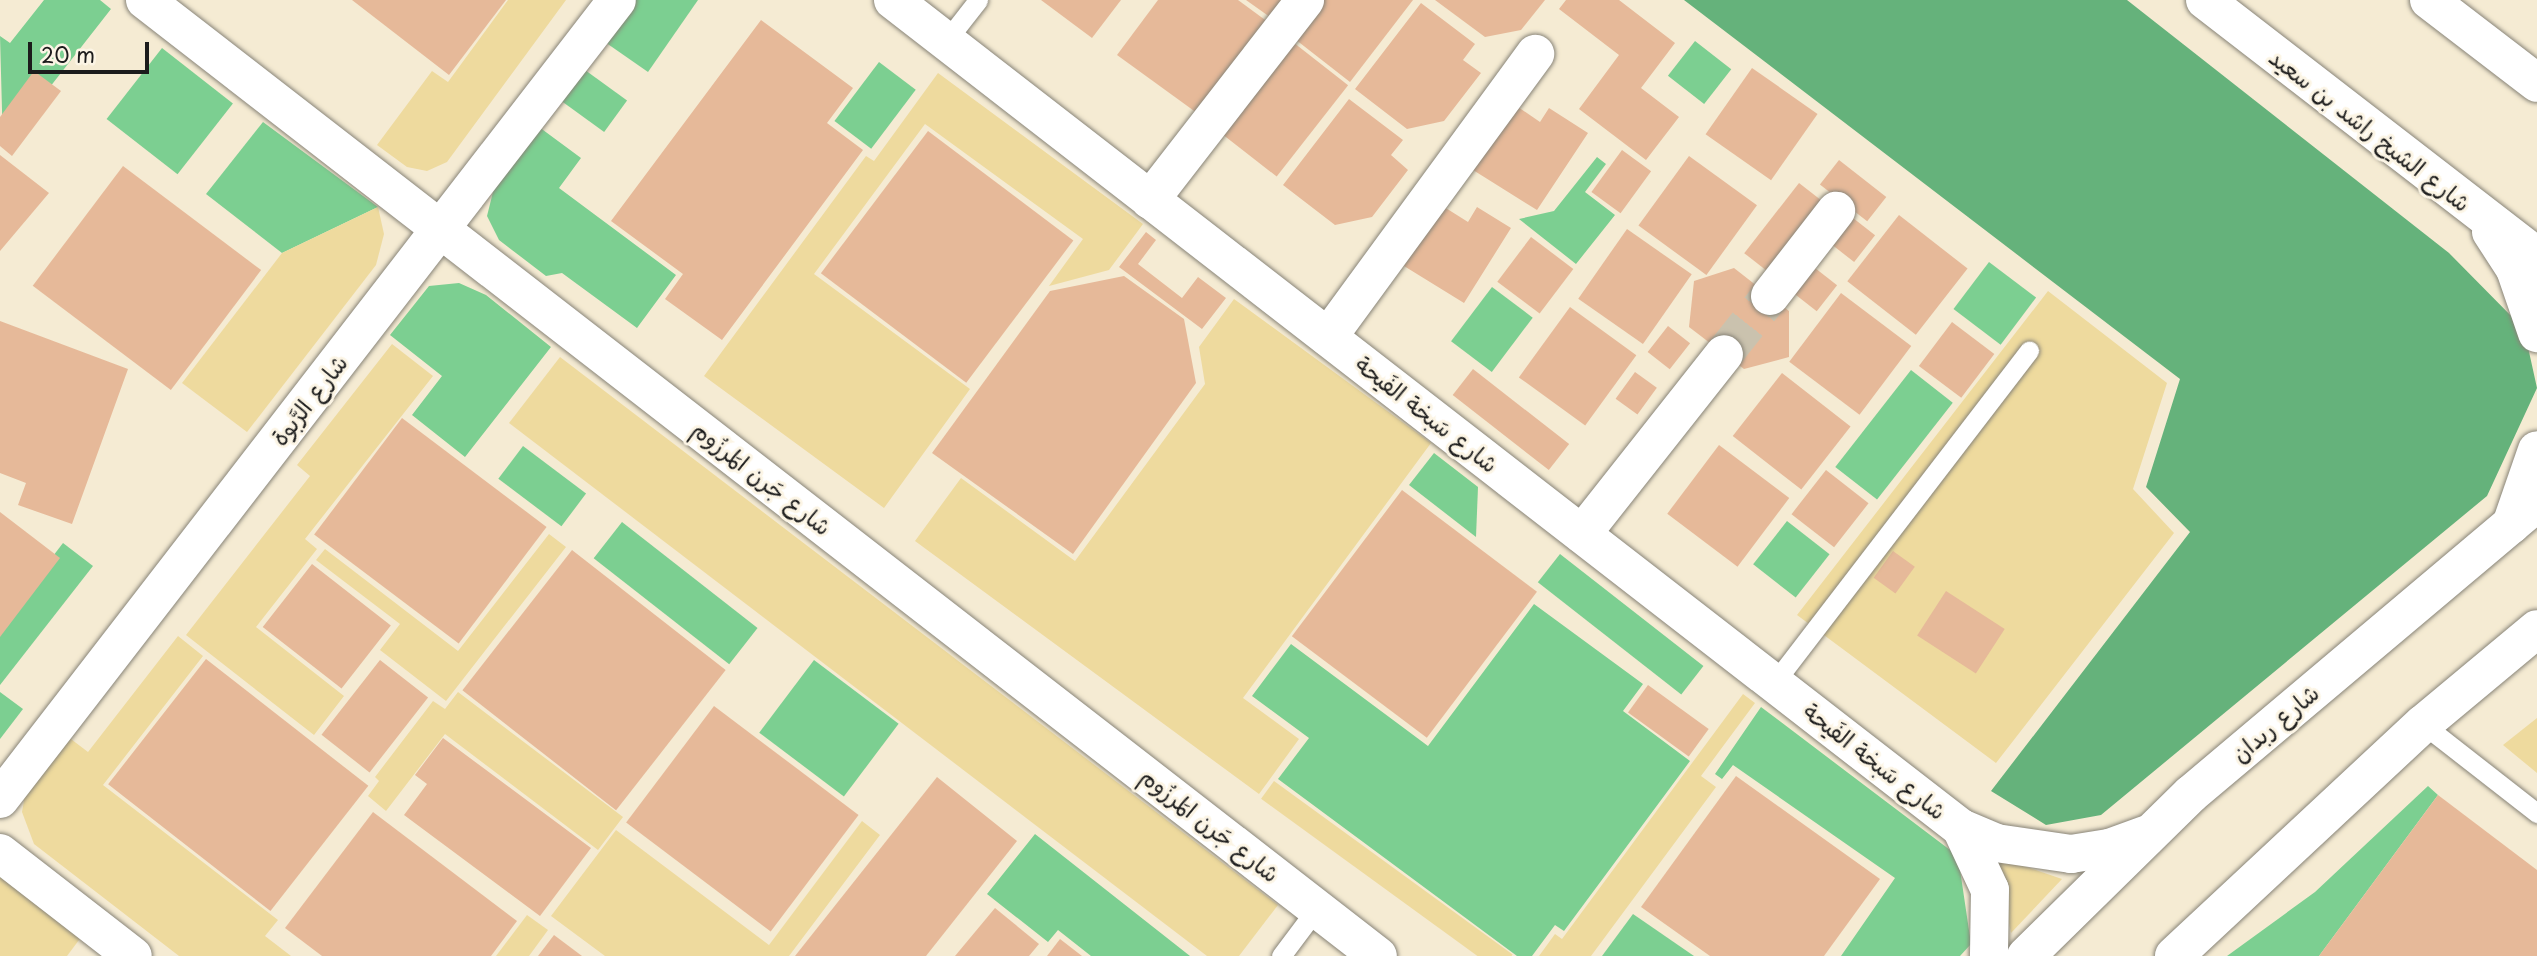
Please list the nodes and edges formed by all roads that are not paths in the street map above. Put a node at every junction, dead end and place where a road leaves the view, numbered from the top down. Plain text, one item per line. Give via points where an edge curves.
1 (145, 0) edge
2 (617, 0) edge
3 (894, 0) edge
4 (978, 0) edge
5 (1305, 0) edge
6 (2205, 0) edge
7 (2430, 0) edge
8 (946, 41) junction
9 (1535, 54) dead end
10 (2537, 83) edge
11 (1150, 200) junction
12 (1836, 211) dead end
13 (2483, 218) junction
14 (441, 228) junction
15 (2537, 257) edge
16 (1770, 296) tunnel mouth
17 (2537, 333) edge
18 (1328, 337) junction
19 (2029, 351) dead end
20 (1724, 354) tunnel mouth
21 (2537, 450) edge
22 (2524, 514) edge
23 (1582, 534) junction
24 (2537, 629) edge
25 (1774, 683) junction
26 (2423, 724) junction
27 (0, 799) edge
28 (2537, 813) edge
29 (1961, 828) junction
30 (2145, 835) junction
31 (0, 853) edge
32 (1317, 908) junction
33 (133, 956) edge
34 (1281, 956) edge
35 (1378, 956) edge
36 (1989, 956) edge
37 (2026, 956) edge
38 (2174, 956) edge

1 - 14 street, شارع جَرن المَرزُوم
2 - 14 street, شارع الرَّبوة
3 - 8 street, شارع سَبخة الفَيحة
4 - 8 lane
5 - 11 street
6 - 13 street, شارع الشيخ راشد بن سعيد
7 - 10 street
8 - 11 street, شارع سَبخة الفَيحة
9 - 18 street
11 - 18 street, شارع سَبخة الفَيحة
12 - 16 street
13 - 15 street, شارع الشيخ راشد بن سعيد
13 - 17 street via 2515,269
14 - 27 street, شارع الرَّبوة
14 - 32 street, شارع جَرن المَرزُوم
18 - 23 street, شارع سَبخة الفَيحة
19 - 25 lane
20 - 23 street
21 - 22 street
22 - 30 street, شارع ربدان
23 - 25 street, شارع سَبخة الفَيحة
24 - 26 street
25 - 29 street, شارع سَبخة الفَيحة
26 - 28 lane
26 - 38 street
29 - 30 street, شارع سَبخة الفَيحة via 1996,843 2071,854 2109,848
29 - 36 street, شارع سَبخة الفَيحة via 1990,890
30 - 37 street, شارع ربدان
31 - 33 street
32 - 34 lane
32 - 35 street, شارع جَرن المَرزُوم

